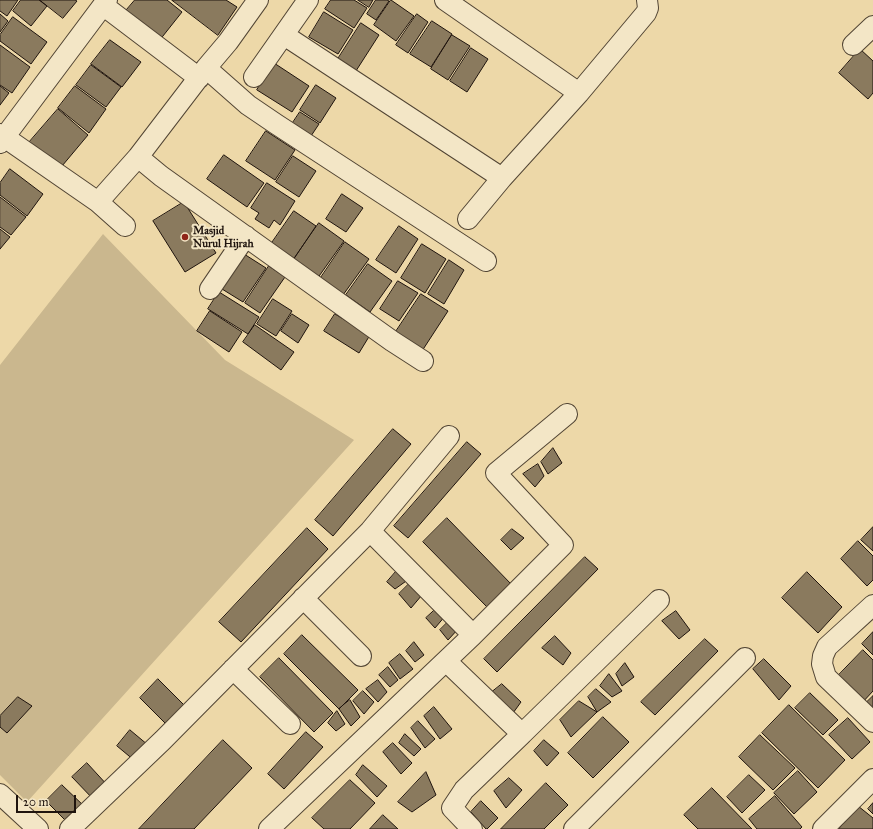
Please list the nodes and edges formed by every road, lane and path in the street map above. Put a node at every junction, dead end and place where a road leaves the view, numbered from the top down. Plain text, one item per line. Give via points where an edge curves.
1 (258, 0) edge
2 (308, 0) edge
3 (445, 0) edge
4 (647, 0) edge
5 (105, 3) edge
6 (873, 26) edge
7 (284, 35) junction
8 (853, 45) dead end
9 (205, 73) junction
10 (254, 78) dead end
11 (579, 93) junction
12 (2, 138) edge
13 (149, 166) junction
14 (502, 178) junction
15 (103, 206) junction
16 (468, 219) dead end
17 (124, 226) dead end
18 (246, 236) junction
19 (486, 261) dead end
20 (210, 289) dead end
21 (423, 361) dead end
22 (567, 414) dead end
23 (449, 436) dead end
24 (370, 531) junction
25 (303, 598) junction
26 (659, 600) dead end
27 (873, 605) edge
28 (473, 635) junction
29 (361, 656) dead end
30 (745, 658) dead end
31 (446, 661) junction
32 (233, 669) junction
33 (873, 722) edge
34 (290, 724) dead end
35 (522, 734) junction
36 (873, 779) edge
37 (0, 794) edge
38 (38, 829) edge
39 (70, 829) edge
40 (269, 829) edge
41 (472, 829) edge
42 (574, 829) edge
43 (823, 829) edge

1 - 9 street
2 - 7 street
3 - 11 street
4 - 11 street via 646,13
5 - 9 street
5 - 12 street
6 - 8 street
7 - 10 street
7 - 14 street
9 - 13 street
9 - 19 street via 276,124
11 - 14 street
12 - 15 street
13 - 15 street
13 - 18 street
14 - 16 street
15 - 17 street
18 - 20 street
18 - 21 street
22 - 28 street via 496,473 563,545
23 - 24 street
24 - 25 street
24 - 28 street
25 - 29 street
25 - 32 street
26 - 35 street
27 - 33 street via 827,647 822,664 826,676
28 - 31 street
30 - 42 street
31 - 35 street
31 - 40 street
32 - 34 street
32 - 39 street
35 - 41 street via 464,790 452,808
36 - 43 street
37 - 38 street

